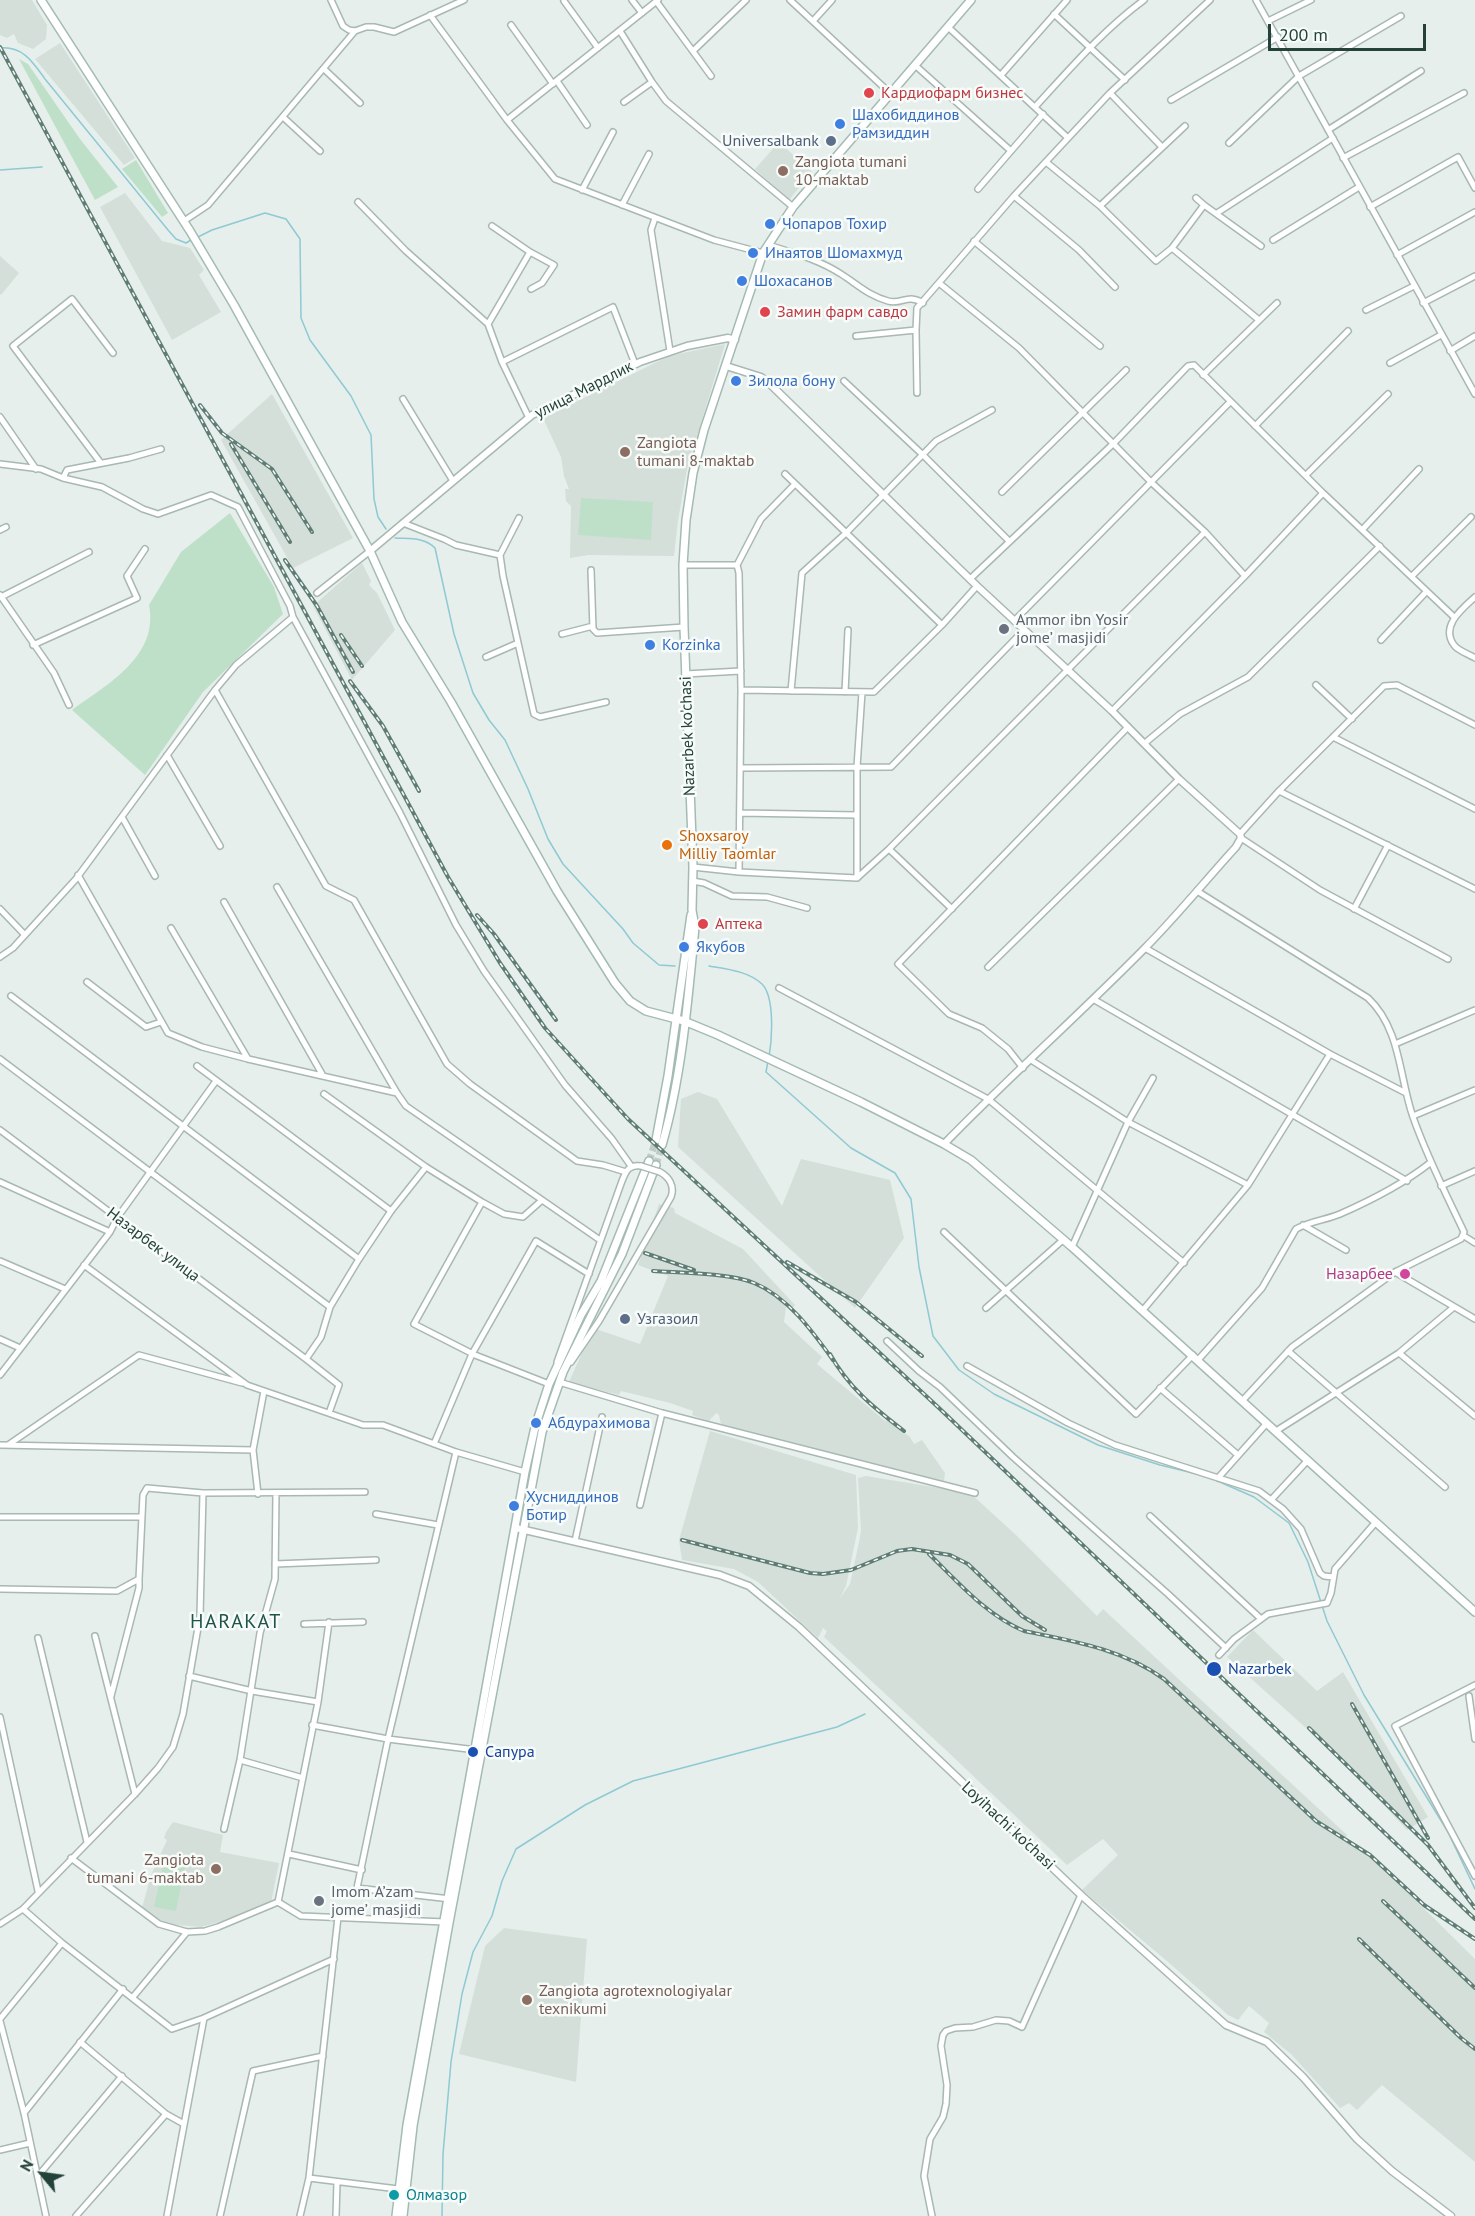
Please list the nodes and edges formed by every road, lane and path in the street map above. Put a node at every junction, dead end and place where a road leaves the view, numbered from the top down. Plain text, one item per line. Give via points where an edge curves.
1 (41, 0) edge
2 (331, 0) edge
3 (464, 0) edge
4 (633, 0) edge
5 (746, 0) edge
6 (790, 0) edge
7 (831, 0) edge
8 (971, 0) edge
9 (1067, 0) edge
10 (1144, 0) edge
11 (1209, 0) edge
12 (1256, 0) edge
13 (1311, 0) edge
14 (564, 1) edge
15 (657, 1) edge
16 (642, 13) junction
17 (1054, 14) junction
18 (430, 15) junction
19 (1401, 16) dead end
20 (813, 21) junction
21 (1268, 21) junction
22 (511, 25) dead end
23 (948, 27) junction
24 (620, 31) junction
25 (356, 32) junction
26 (1278, 37) junction
27 (598, 48) junction
28 (1090, 48) junction
29 (693, 51) junction
30 (916, 66) junction
31 (324, 69) junction
32 (1421, 71) dead end
33 (1001, 75) junction
34 (711, 76) dead end
35 (1299, 76) junction
36 (1125, 80) junction
37 (555, 82) junction
38 (652, 82) junction
39 (1110, 93) junction
40 (1464, 93) dead end
41 (891, 94) junction
42 (1172, 100) dead end
43 (624, 102) dead end
44 (360, 103) dead end
45 (1035, 107) junction
46 (1043, 114) junction
47 (283, 117) junction
48 (507, 120) junction
49 (587, 125) dead end
50 (1185, 126) dead end
51 (1328, 130) junction
52 (612, 132) dead end
53 (1068, 138) junction
54 (1333, 138) junction
55 (1229, 143) dead end
56 (1162, 147) junction
57 (320, 151) dead end
58 (1011, 151) junction
59 (649, 154) dead end
60 (1343, 158) junction
61 (1046, 162) junction
62 (1359, 187) junction
63 (1475, 188) edge
64 (978, 189) dead end
65 (582, 190) junction
66 (1014, 196) junction
67 (1196, 198) dead end
68 (358, 202) dead end
69 (622, 205) junction
70 (1204, 205) junction
71 (1100, 206) junction
72 (794, 207) junction
73 (1370, 207) junction
74 (1475, 212) edge
75 (1217, 213) junction
76 (655, 218) junction
77 (184, 221) junction
78 (492, 226) dead end
79 (1273, 240) dead end
80 (975, 241) junction
81 (768, 245) junction
82 (1261, 246) dead end
83 (1172, 248) junction
84 (530, 252) junction
85 (763, 253) junction
86 (1396, 255) junction
87 (1475, 276) edge
88 (939, 283) junction
89 (1414, 286) junction
90 (1115, 287) dead end
91 (531, 289) dead end
92 (923, 303) junction
93 (1277, 303) dead end
94 (1423, 303) junction
95 (1366, 310) dead end
96 (1259, 320) junction
97 (488, 324) junction
98 (916, 330) junction
99 (1348, 331) dead end
100 (1441, 335) junction
101 (856, 336) dead end
102 (1475, 336) edge
103 (735, 340) junction
104 (1100, 346) dead end
105 (670, 351) junction
106 (1450, 351) junction
107 (113, 353) dead end
108 (502, 362) junction
109 (1390, 363) dead end
110 (635, 364) junction
111 (726, 366) junction
112 (1126, 370) dead end
113 (1203, 375) junction
114 (844, 381) dead end
115 (917, 393) dead end
116 (1388, 394) dead end
117 (1475, 394) edge
118 (403, 399) dead end
119 (1230, 402) junction
120 (992, 410) dead end
121 (1084, 413) junction
122 (0, 417) edge
123 (529, 418) junction
124 (1255, 426) junction
125 (1114, 443) junction
126 (161, 449) dead end
127 (923, 455) junction
128 (100, 462) junction
129 (0, 464) edge
130 (36, 469) junction
131 (1419, 469) dead end
132 (785, 474) dead end
133 (1306, 475) junction
134 (63, 478) junction
135 (453, 481) junction
136 (1152, 483) junction
137 (795, 484) junction
138 (1002, 492) dead end
139 (1323, 493) junction
140 (884, 495) junction
141 (1471, 517) dead end
142 (519, 518) dead end
143 (403, 523) junction
144 (1362, 530) junction
145 (1205, 532) junction
146 (846, 533) junction
147 (1009, 541) junction
148 (1380, 546) junction
149 (145, 549) dead end
150 (370, 550) junction
151 (89, 552) dead end
152 (500, 555) junction
153 (683, 565) junction
154 (736, 565) junction
155 (591, 570) dead end
156 (1245, 576) junction
157 (1412, 576) junction
158 (970, 579) junction
159 (977, 586) junction
160 (317, 592) dead end
161 (1426, 592) junction
162 (1, 596) edge
163 (1475, 597) edge
164 (293, 617) junction
165 (1454, 617) junction
166 (1014, 621) junction
167 (942, 625) junction
168 (593, 626) junction
169 (684, 627) junction
170 (848, 630) dead end
171 (1024, 630) junction
172 (562, 634) dead end
173 (1381, 640) dead end
174 (518, 643) junction
175 (33, 645) junction
176 (486, 657) dead end
177 (1475, 658) edge
178 (741, 671) junction
179 (1069, 671) junction
180 (685, 674) junction
181 (1316, 685) dead end
182 (215, 690) junction
183 (741, 690) junction
184 (791, 692) junction
185 (845, 692) junction
186 (862, 692) junction
187 (606, 702) dead end
188 (69, 705) dead end
189 (1112, 711) junction
190 (1352, 719) junction
191 (1475, 725) edge
192 (1128, 727) junction
193 (1333, 737) junction
194 (1145, 743) junction
195 (167, 755) junction
196 (857, 767) junction
197 (741, 768) junction
198 (1179, 779) junction
199 (1279, 791) junction
200 (1475, 809) edge
201 (740, 813) junction
202 (856, 815) junction
203 (122, 817) junction
204 (1240, 836) junction
205 (1388, 845) junction
206 (220, 846) dead end
207 (889, 849) junction
208 (693, 867) junction
209 (740, 872) junction
210 (78, 875) junction
211 (155, 876) dead end
212 (856, 878) junction
213 (692, 880) junction
214 (277, 886) dead end
215 (1475, 890) edge
216 (1197, 891) junction
217 (224, 902) dead end
218 (807, 908) dead end
219 (0, 909) edge
220 (952, 909) junction
221 (1354, 909) junction
222 (171, 928) dead end
223 (24, 935) junction
224 (1145, 948) junction
225 (0, 957) edge
226 (1448, 959) dead end
227 (988, 967) dead end
228 (87, 982) dead end
229 (779, 988) dead end
230 (11, 996) dead end
231 (1093, 999) junction
232 (1475, 1010) edge
233 (680, 1020) junction
234 (161, 1022) junction
235 (1395, 1044) junction
236 (1330, 1054) junction
237 (0, 1059) edge
238 (248, 1059) junction
239 (1031, 1060) junction
240 (197, 1066) dead end
241 (1023, 1068) junction
242 (322, 1074) junction
243 (1152, 1078) dead end
244 (216, 1081) junction
245 (1475, 1090) edge
246 (397, 1093) junction
247 (1406, 1093) junction
248 (324, 1094) dead end
249 (988, 1099) junction
250 (1292, 1114) junction
251 (1413, 1116) junction
252 (1128, 1122) junction
253 (184, 1127) junction
254 (0, 1130) edge
255 (656, 1140) tunnel mouth
256 (944, 1144) junction
257 (662, 1145) tunnel mouth
258 (1430, 1163) junction
259 (631, 1166) junction
260 (655, 1166) junction
261 (426, 1167) junction
262 (1475, 1171) edge
263 (150, 1172) junction
264 (626, 1172) junction
265 (1407, 1181) junction
266 (0, 1182) edge
267 (1248, 1185) junction
268 (1441, 1186) junction
269 (1098, 1191) junction
270 (541, 1201) junction
271 (482, 1202) junction
272 (392, 1211) junction
273 (117, 1218) junction
274 (1303, 1225) junction
275 (110, 1232) junction
276 (944, 1232) dead end
277 (1464, 1236) junction
278 (1064, 1239) junction
279 (600, 1240) junction
280 (1475, 1243) edge
281 (1072, 1246) junction
282 (1346, 1250) dead end
283 (359, 1259) junction
284 (0, 1261) edge
285 (1184, 1263) junction
286 (84, 1265) junction
287 (1395, 1272) junction
288 (589, 1274) junction
289 (65, 1289) junction
290 (1006, 1292) junction
291 (330, 1307) junction
292 (1454, 1307) junction
293 (987, 1308) dead end
294 (1143, 1310) junction
295 (1475, 1319) edge
296 (0, 1339) edge
297 (887, 1341) dead end
298 (20, 1348) junction
299 (1288, 1351) junction
300 (1399, 1353) junction
301 (472, 1354) junction
302 (1196, 1358) junction
303 (306, 1359) junction
304 (966, 1366) dead end
305 (555, 1369) junction
306 (563, 1372) junction
307 (0, 1376) edge
308 (559, 1382) junction
309 (549, 1384) junction
310 (247, 1385) junction
311 (1160, 1388) junction
312 (264, 1391) junction
313 (1337, 1392) junction
314 (1243, 1400) junction
315 (329, 1413) junction
316 (662, 1413) junction
317 (1475, 1416) edge
318 (602, 1417) dead end
319 (1267, 1423) junction
320 (1276, 1431) junction
321 (435, 1444) junction
322 (0, 1445) edge
323 (8, 1446) junction
324 (253, 1450) junction
325 (456, 1452) junction
326 (1238, 1455) junction
327 (1308, 1460) junction
328 (525, 1473) junction
329 (1218, 1478) junction
330 (1445, 1487) dead end
331 (365, 1492) dead end
332 (203, 1493) junction
333 (276, 1493) junction
334 (975, 1493) dead end
335 (258, 1494) junction
336 (1271, 1500) junction
337 (640, 1505) dead end
338 (376, 1514) dead end
339 (1150, 1516) dead end
340 (0, 1517) edge
341 (142, 1517) junction
342 (1376, 1522) junction
343 (438, 1525) junction
344 (520, 1529) junction
345 (575, 1541) junction
346 (376, 1560) dead end
347 (276, 1564) junction
348 (1333, 1577) junction
349 (139, 1579) junction
350 (0, 1589) edge
351 (1475, 1612) edge
352 (1260, 1618) junction
353 (329, 1622) junction
354 (363, 1622) dead end
355 (304, 1624) dead end
356 (95, 1636) dead end
357 (38, 1638) dead end
358 (1226, 1648) junction
359 (1219, 1655) dead end
360 (189, 1676) junction
361 (1475, 1685) edge
362 (252, 1691) junction
363 (1463, 1691) junction
364 (1469, 1696) junction
365 (111, 1698) junction
366 (318, 1702) junction
367 (1475, 1702) edge
368 (0, 1717) edge
369 (312, 1725) junction
370 (388, 1739) junction
371 (1475, 1740) edge
372 (476, 1750) junction
373 (240, 1760) junction
374 (303, 1778) junction
375 (135, 1794) junction
376 (224, 1829) dead end
377 (87, 1842) junction
378 (289, 1854) junction
379 (71, 1858) junction
380 (362, 1870) junction
381 (1475, 1876) edge
382 (38, 1891) junction
383 (1081, 1895) junction
384 (451, 1900) junction
385 (278, 1902) junction
386 (23, 1909) junction
387 (338, 1917) junction
388 (446, 1923) junction
389 (0, 1924) edge
390 (187, 1932) junction
391 (62, 1942) junction
392 (334, 1959) junction
393 (123, 1989) junction
394 (133, 1997) junction
395 (204, 2018) junction
396 (0, 2020) edge
397 (80, 2042) junction
398 (322, 2056) junction
399 (123, 2076) junction
400 (24, 2113) junction
401 (166, 2114) junction
402 (184, 2124) junction
403 (30, 2143) junction
404 (0, 2150) edge
405 (38, 2176) junction
406 (309, 2178) junction
407 (337, 2182) junction
408 (398, 2189) junction
409 (46, 2216) edge
410 (76, 2216) edge
411 (167, 2216) edge
412 (222, 2216) edge
413 (300, 2216) edge
414 (336, 2216) edge
415 (396, 2216) edge
416 (403, 2216) edge
417 (932, 2216) edge
418 (1451, 2216) edge

1 - 77 main road
2 - 25 street via 343,26
3 - 18 street
4 - 16 street
5 - 29 street
6 - 20 street
7 - 20 street
8 - 23 main road, Nazarbek ko'chasi
9 - 17 street
10 - 28 street
11 - 36 street
12 - 21 street
13 - 21 street
14 - 27 street
15 - 16 street
15 - 29 street
16 - 24 street
17 - 28 street
17 - 33 street
18 - 25 street via 394,32 366,27
18 - 48 street
19 - 35 street
20 - 41 street
21 - 26 street
22 - 37 street
23 - 30 main road, Nazarbek ko'chasi
23 - 33 street
24 - 27 street
24 - 38 street
25 - 31 street
26 - 35 street
26 - 42 street
27 - 37 street
28 - 36 street
28 - 45 street
29 - 34 street
30 - 41 main road, Nazarbek ko'chasi
30 - 58 street
31 - 44 street
31 - 47 street
32 - 51 street
33 - 45 street
35 - 51 street
35 - 55 street
36 - 39 street
37 - 48 street
37 - 49 street
38 - 43 street
38 - 72 street via 666,101
39 - 53 street
39 - 56 street
40 - 60 street
41 - 72 main road, Nazarbek ko'chasi
45 - 46 street
46 - 53 street
46 - 58 street
47 - 57 street
47 - 77 street via 208,205
48 - 65 street via 555,179
50 - 56 street
51 - 54 street
52 - 65 street
53 - 61 street
54 - 60 street
54 - 75 street
56 - 71 street
58 - 64 street
59 - 69 street
60 - 62 street
61 - 66 street
61 - 71 street
62 - 73 street
62 - 79 street
63 - 73 street via 1458,158
65 - 69 street
66 - 80 street
66 - 90 street via 1079,249
67 - 70 street
68 - 97 street
69 - 76 street
70 - 75 street
70 - 83 street
71 - 83 street via 1156,261
72 - 81 main road, Nazarbek ko'chasi
73 - 86 street
74 - 86 street
75 - 82 street
76 - 85 street
76 - 105 street via 651,230
77 - 150 main road via 259,347
78 - 84 street
80 - 88 street
80 - 104 street
81 - 85 main road, Nazarbek ko'chasi
81 - 92 street via 813,259 868,294 890,302 911,298
83 - 96 street
84 - 91 street via 554,265 542,283
84 - 97 street
85 - 103 main road, Nazarbek ko'chasi
86 - 89 street
87 - 94 street
88 - 92 street
88 - 121 street via 1019,348
89 - 94 street
89 - 95 street
92 - 98 street via 917,308
93 - 96 street
94 - 100 street
96 - 113 street
97 - 108 street
98 - 101 street
98 - 115 street
99 - 124 street
100 - 106 street
100 - 109 street
102 - 106 street
103 - 105 street, улица Мардлик via 728,338
103 - 111 main road, Nazarbek ko'chasi
105 - 110 street, улица Мардлик
106 - 117 street
107 - 128 street via 72,299 13,346
108 - 110 street via 613,307
108 - 123 street
110 - 123 street, улица Мардлик
111 - 140 street via 766,380
111 - 153 main road, Nazarbek ko'chasi via 693,474
112 - 121 street
113 - 119 street
113 - 125 street via 1194,365 1188,366
114 - 127 street
116 - 133 street
118 - 135 street
119 - 124 street
119 - 136 street
120 - 127 street via 936,441
121 - 125 street
121 - 138 street
122 - 130 street
123 - 135 street, улица Мардлик
124 - 133 street
125 - 136 street
125 - 147 street
126 - 128 street
127 - 140 street
127 - 147 street
128 - 134 street via 67,470
129 - 130 street
130 - 134 street
131 - 144 street
132 - 137 street
133 - 139 street
134 - 164 street via 102,487 158,514 211,495 238,507
135 - 143 street, улица Мардлик
136 - 145 street
136 - 166 street
137 - 146 street
137 - 154 street via 761,519
139 - 144 street
139 - 156 street
140 - 146 street
140 - 158 street
141 - 157 street
142 - 152 street
143 - 150 street, улица Мардлик
143 - 152 street via 456,545
144 - 148 street
145 - 156 street
145 - 179 street
146 - 167 street
146 - 184 street via 802,573
147 - 158 street
148 - 157 street
148 - 194 street via 1248,677 1180,714
149 - 175 street via 127,576 137,598
150 - 160 street
150 - 233 main road via 402,622 557,891 615,983 646,1011
151 - 162 street
152 - 174 street
153 - 154 street
153 - 169 main road, Nazarbek ko'chasi
154 - 178 street
155 - 168 street
156 - 189 street
157 - 161 street
158 - 159 street
159 - 166 street
159 - 167 street
161 - 165 street
161 - 173 street
162 - 175 street
163 - 165 street
164 - 182 street via 236,665
164 - 259 street via 484,971 565,1085
165 - 177 street via 1450,627 1455,647
166 - 171 street
167 - 186 street via 874,692
168 - 169 street via 597,633
168 - 172 street
169 - 180 main road, Nazarbek ko'chasi
170 - 185 street
171 - 179 street
171 - 196 street via 891,766
174 - 176 street
174 - 187 street via 536,716
175 - 188 street via 54,673
178 - 180 street
178 - 183 street
179 - 189 street
179 - 207 street
180 - 208 main road, Nazarbek ko'chasi
181 - 190 street
182 - 195 street
182 - 264 street via 326,886 354,900 447,1064 577,1161
183 - 184 street
183 - 197 street
184 - 185 street
185 - 186 street
186 - 196 street
189 - 192 street
190 - 191 street via 1384,686 1391,684
190 - 193 street
192 - 194 street
192 - 220 street
193 - 199 street
193 - 200 street
194 - 198 street
195 - 203 street
195 - 206 street
196 - 197 street
196 - 202 street
197 - 201 street
198 - 204 street
198 - 227 street
199 - 204 street
199 - 205 street
201 - 202 street
201 - 209 street
202 - 212 street
203 - 210 street
203 - 211 street
204 - 216 street via 1236,847
204 - 221 street
205 - 215 street
205 - 221 street
207 - 212 street
207 - 220 street
208 - 209 street
208 - 213 main road, Nazarbek ko'chasi
209 - 212 street
210 - 223 street
210 - 234 street
213 - 218 street via 732,896 767,897
213 - 233 main road, Nazarbek ko'chasi via 695,927
214 - 246 street
216 - 224 street
216 - 235 street via 1368,998 1380,1008
217 - 242 street
219 - 223 street
220 - 241 street via 898,964 949,1014 982,1029 1008,1049
221 - 226 street
222 - 238 street
223 - 225 street
224 - 231 street
224 - 236 street
228 - 234 street via 146,1027
229 - 249 street
230 - 253 street
231 - 239 street
231 - 250 street
232 - 235 street
233 - 255 main road, Nazarbek ko'chasi
233 - 256 main road
233 - 257 main road, Nazarbek ko'chasi via 671,1111
234 - 238 street via 168,1033
235 - 247 street
236 - 247 street
236 - 250 street
237 - 263 street
238 - 242 street
239 - 241 street
239 - 252 street
240 - 244 street
241 - 249 street
242 - 246 street
243 - 252 street
244 - 253 street
244 - 272 street
245 - 251 street
246 - 270 street via 406,1106
247 - 251 street
248 - 261 street
249 - 256 street
249 - 269 street
250 - 265 street
250 - 267 street
251 - 258 street
252 - 267 street
252 - 269 street
253 - 263 street
253 - 283 street
254 - 273 street, Назарбек улица
256 - 278 main road via 971,1160
258 - 265 street
258 - 268 street
259 - 260 street, bridge
259 - 264 street
260 - 305 main road
260 - 306 main road via 622,1254
260 - 306 street via 670,1181 671,1197 599,1321
261 - 271 street
261 - 272 street
262 - 268 street
263 - 273 street
263 - 291 street
264 - 279 street
265 - 274 street via 1339,1215
266 - 275 street
267 - 285 street
268 - 277 street
269 - 281 street
269 - 285 street
270 - 271 street via 524,1217 504,1214
270 - 279 street
271 - 301 street via 414,1324
272 - 283 street
273 - 275 street
273 - 303 street, Назарбек улица
274 - 282 street
274 - 302 street via 1296,1229 1262,1288
275 - 286 street
276 - 290 street
277 - 280 street
277 - 287 street
278 - 281 main road
278 - 290 street
279 - 288 street
281 - 294 main road
283 - 291 street
284 - 289 street
285 - 294 street
286 - 289 street
286 - 310 street
287 - 292 street
287 - 299 street
288 - 301 street via 536,1241
288 - 305 street
289 - 298 street
290 - 293 street
290 - 311 street via 1136,1414
291 - 303 street via 321,1338
292 - 295 street
292 - 300 street
294 - 302 main road
296 - 298 street
297 - 358 street
298 - 307 street
299 - 313 street
299 - 314 street
300 - 313 street
300 - 317 street
301 - 309 street
301 - 321 street
302 - 311 street
302 - 314 main road
303 - 315 street, Назарбек улица via 339,1385
304 - 329 street via 1115,1445
305 - 309 main road
306 - 308 main road
308 - 316 street
308 - 344 main road via 542,1432
309 - 328 main road
310 - 312 street
310 - 323 street via 139,1355
311 - 326 street
312 - 315 street
312 - 324 street
313 - 320 street
313 - 330 street
314 - 319 main road
315 - 321 street via 363,1425 383,1425
316 - 334 street
316 - 337 street
318 - 345 street
319 - 320 main road
319 - 326 street
320 - 327 main road
321 - 325 street
322 - 323 street
323 - 324 street
324 - 335 street
325 - 328 street
325 - 343 street
326 - 329 street
327 - 336 street
327 - 342 main road
328 - 344 main road
329 - 336 street via 1259,1491
331 - 333 street
332 - 335 street
332 - 341 street via 147,1488
332 - 360 street via 200,1617
333 - 335 street
333 - 347 street
336 - 348 street via 1301,1529 1320,1574
338 - 343 street
339 - 352 street
340 - 341 street
341 - 349 street
342 - 348 street via 1335,1569
342 - 351 main road
343 - 370 street
344 - 345 street, Loyihachi ko'chasi
344 - 372 main road
344 - 384 main road
345 - 383 street, Loyihachi ko'chasi via 720,1575 749,1586 799,1627
346 - 347 street
347 - 362 street
348 - 352 street via 1327,1603
349 - 350 street via 117,1591
349 - 365 street
352 - 358 street
353 - 354 street
353 - 355 street
353 - 366 street
356 - 365 street
357 - 377 street
358 - 359 street
360 - 362 street
360 - 375 street via 173,1748
361 - 363 street
362 - 366 street
362 - 373 street
363 - 364 street
363 - 381 street via 1395,1726
364 - 367 street
364 - 371 street
365 - 375 street
366 - 369 street
368 - 382 street
369 - 370 street
369 - 374 street
370 - 372 street
370 - 380 street
372 - 384 main road
373 - 374 street
373 - 376 street
374 - 378 street
375 - 377 street
377 - 379 street
378 - 380 street
378 - 385 street
379 - 382 street
379 - 390 street via 159,1924
380 - 384 street via 357,1888
382 - 386 street
383 - 417 street via 1022,2027 996,2020 955,2028 942,2036 946,2104 930,2139 924,2176
383 - 418 street, Loyihachi ko'chasi via 1226,2025 1267,2042 1357,2139
384 - 388 main road
385 - 387 street via 301,1916
385 - 390 street via 218,1927
386 - 389 street
386 - 391 street
387 - 388 street
387 - 392 street
388 - 408 main road
388 - 416 main road
390 - 394 street
391 - 393 street
391 - 396 street
392 - 395 street
392 - 398 street
393 - 394 street
393 - 397 street
394 - 395 street via 172,2029
395 - 402 street
396 - 400 street
397 - 399 street
397 - 400 street
398 - 406 street
398 - 412 street via 253,2071
399 - 401 street
399 - 405 street
400 - 403 street
401 - 402 street
401 - 410 street
402 - 411 street
403 - 404 street
403 - 405 street
405 - 409 street
406 - 407 street
406 - 413 street
407 - 408 street
407 - 414 street
408 - 415 main road

